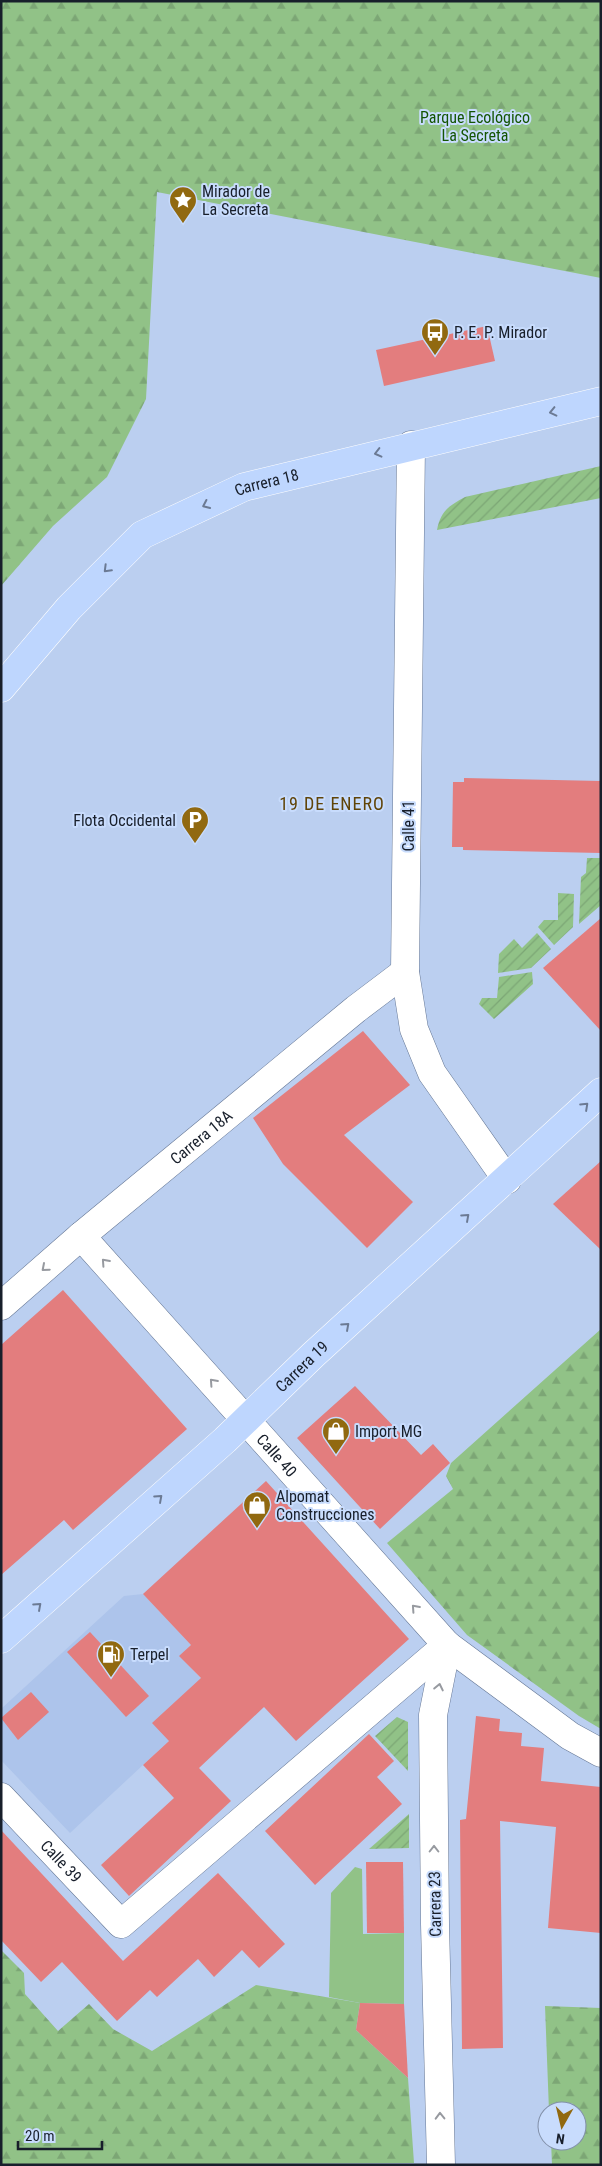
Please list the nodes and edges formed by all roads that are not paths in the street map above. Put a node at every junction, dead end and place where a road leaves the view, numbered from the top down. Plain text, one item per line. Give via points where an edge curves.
1 (601, 401) edge
2 (411, 445) junction
3 (1, 688) edge
4 (406, 972) junction
5 (601, 1092) edge
6 (507, 1180) junction
7 (81, 1236) junction
8 (1, 1306) edge
9 (246, 1419) junction
10 (3, 1634) edge
11 (448, 1645) junction
12 (601, 1753) edge
13 (1, 1797) edge
14 (441, 2165) edge

1 -> 2 main road, Carrera 18
2 -> 3 main road, Carrera 18 via 244,487 142,535 69,608
2 - 4 street, Calle 41
4 - 6 street, Calle 41 via 414,1029 432,1073
4 - 7 street, Carrera 18A via 356,1009
6 -> 5 main road, Carrera 19
9 -> 6 main road, Carrera 19
7 -> 8 street, Carrera 18A
9 -> 7 street, Calle 40
10 -> 9 main road, Carrera 19
11 -> 9 street, Calle 40
11 - 12 street, Calle 40 via 570,1736
11 - 13 street, Calle 39 via 120,1924
14 -> 11 street, Carrera 23 via 433,1715

